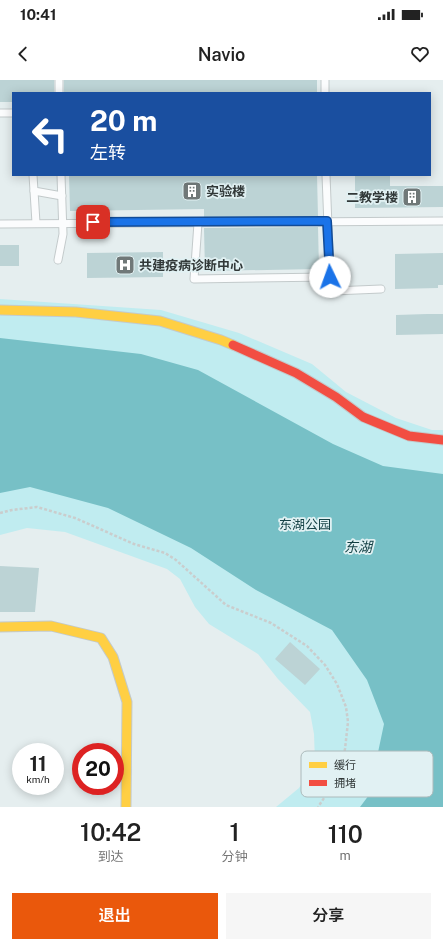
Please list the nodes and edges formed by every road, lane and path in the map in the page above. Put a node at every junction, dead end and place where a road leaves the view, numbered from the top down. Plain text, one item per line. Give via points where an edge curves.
1 (59, 80) edge
2 (325, 80) edge
3 (59, 92) edge
4 (325, 92) edge
5 (0, 113) edge
6 (12, 113) edge
7 (33, 176) edge
8 (61, 176) edge
9 (326, 176) edge
10 (34, 192) junction
11 (62, 196) junction
12 (327, 221) junction
13 (443, 221) edge
14 (62, 222) junction
15 (36, 223) junction
16 (198, 223) junction
17 (0, 224) edge
18 (58, 260) dead end
19 (330, 277) junction
20 (381, 289) dead end
21 (0, 310) edge
22 (443, 440) edge
23 (0, 513) edge
24 (0, 627) edge
25 (344, 751) edge
26 (325, 797) edge
27 (126, 807) edge
28 (318, 807) edge

1 - 3 lane
2 - 4 lane
5 - 6 lane
7 - 10 lane
8 - 11 lane
9 - 12 lane
10 - 11 lane
10 - 15 lane
11 - 14 lane
12 - 13 lane
12 - 16 lane
12 - 19 lane
14 - 15 lane
14 - 16 lane
14 - 18 lane via 63,234
15 - 17 lane
16 - 19 lane via 194,279
19 - 20 lane via 333,291
21 - 22 street via 76,312 160,320 220,340 296,373 363,417 409,436
23 - 25 path via 37,507 74,518 134,544 165,553 226,605 271,624 307,646 325,665 337,684 346,707 348,722
24 - 27 street via 51,626 101,638 113,657 127,702
26 - 28 path

